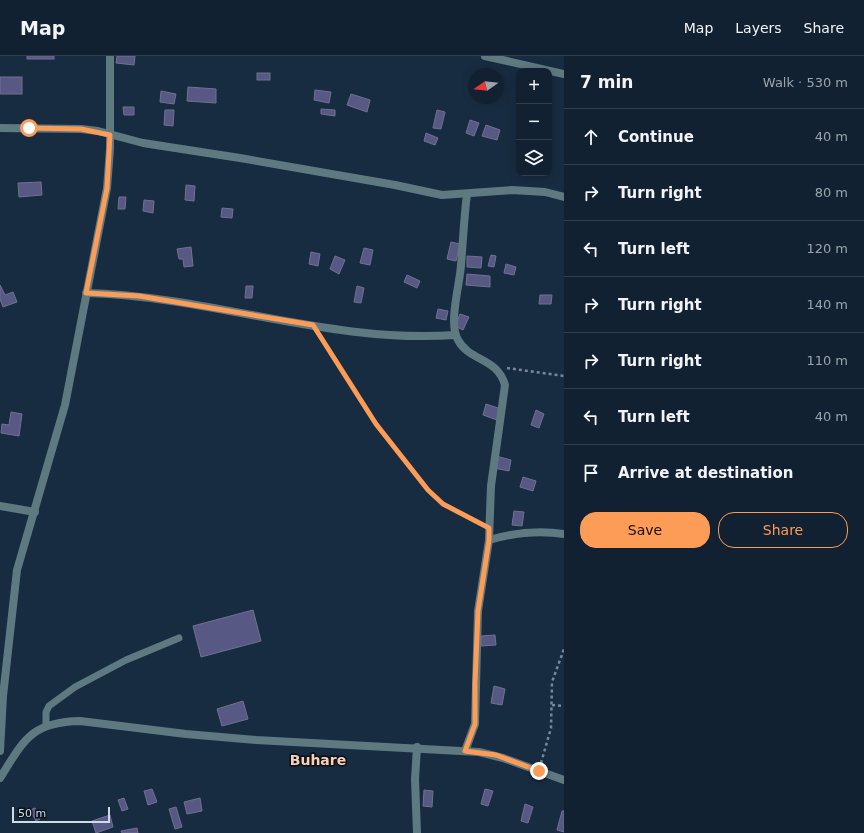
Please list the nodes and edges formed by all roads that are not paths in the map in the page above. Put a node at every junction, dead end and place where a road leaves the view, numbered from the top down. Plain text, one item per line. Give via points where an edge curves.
1 (110, 56) edge
2 (485, 56) edge
3 (564, 74) edge
4 (0, 128) edge
5 (110, 135) junction
6 (467, 194) junction
7 (564, 197) edge
8 (86, 293) junction
9 (456, 335) junction
10 (0, 506) edge
11 (35, 512) junction
12 (564, 534) edge
13 (489, 540) junction
14 (179, 638) dead end
15 (46, 726) junction
16 (417, 747) junction
17 (0, 751) edge
18 (465, 751) junction
19 (0, 778) edge
20 (564, 780) edge
21 (417, 833) edge

1 - 5 street
2 - 3 street
4 - 5 street via 81,129
5 - 6 street via 144,143 395,185 442,196
5 - 8 street via 107,188
6 - 7 street via 512,190 546,192
6 - 9 street via 455,311
8 - 9 street via 139,296 361,332
8 - 11 street via 65,405
9 - 13 street via 469,351 496,367 505,385 491,486
10 - 11 street
11 - 17 street via 16,576 3,696
12 - 13 street via 555,532 508,535
13 - 18 street via 478,611 475,724
14 - 15 lane via 126,660 76,687 49,706 46,712
15 - 16 street via 66,721 80,721 256,740
15 - 19 street via 23,742
16 - 18 street
16 - 21 street
18 - 20 street via 496,755

